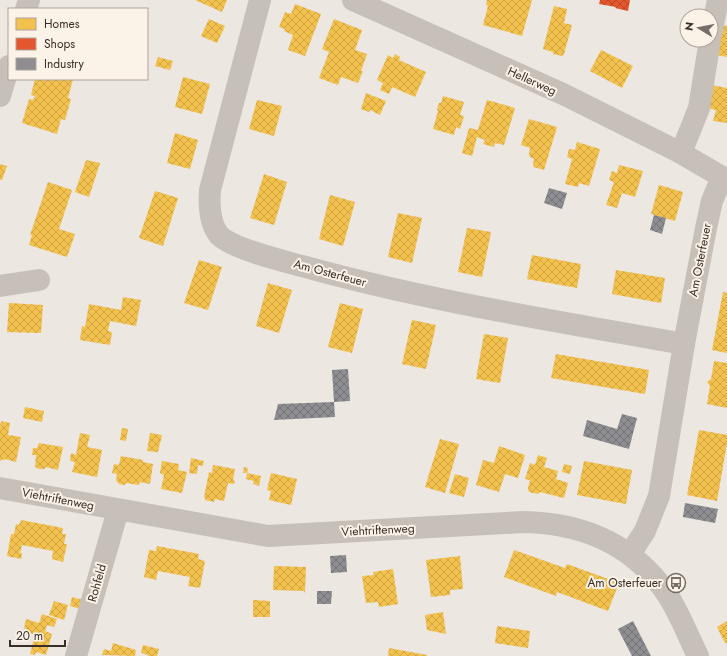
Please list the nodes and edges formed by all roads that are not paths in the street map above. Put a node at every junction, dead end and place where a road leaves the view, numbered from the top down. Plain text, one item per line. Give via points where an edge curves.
1 (260, 0) edge
2 (353, 0) edge
3 (384, 6) edge
4 (709, 48) edge
5 (8, 69) edge
6 (0, 96) edge
7 (681, 153) junction
8 (724, 178) edge
9 (39, 280) dead end
10 (0, 286) edge
11 (684, 344) junction
12 (0, 488) edge
13 (118, 510) junction
14 (630, 554) junction
15 (76, 656) edge
16 (698, 656) edge

1 - 11 street, Am Osterfeuer via 210,190 209,203 213,222 220,236 238,247 282,261 396,290
2 - 3 street, Hellerweg
3 - 7 street, Hellerweg
4 - 7 street via 699,108
5 - 6 street
7 - 8 street, Hellerweg
8 - 11 street, Am Osterfeuer via 712,201
9 - 10 street
11 - 14 street, Am Osterfeuer via 659,496 645,532
12 - 13 street, Viehtriftenweg
13 - 14 street, Viehtriftenweg via 268,536 545,522 588,533 611,542
13 - 15 street, Rohfeld
14 - 16 street, Viehtriftenweg via 659,583 672,602

